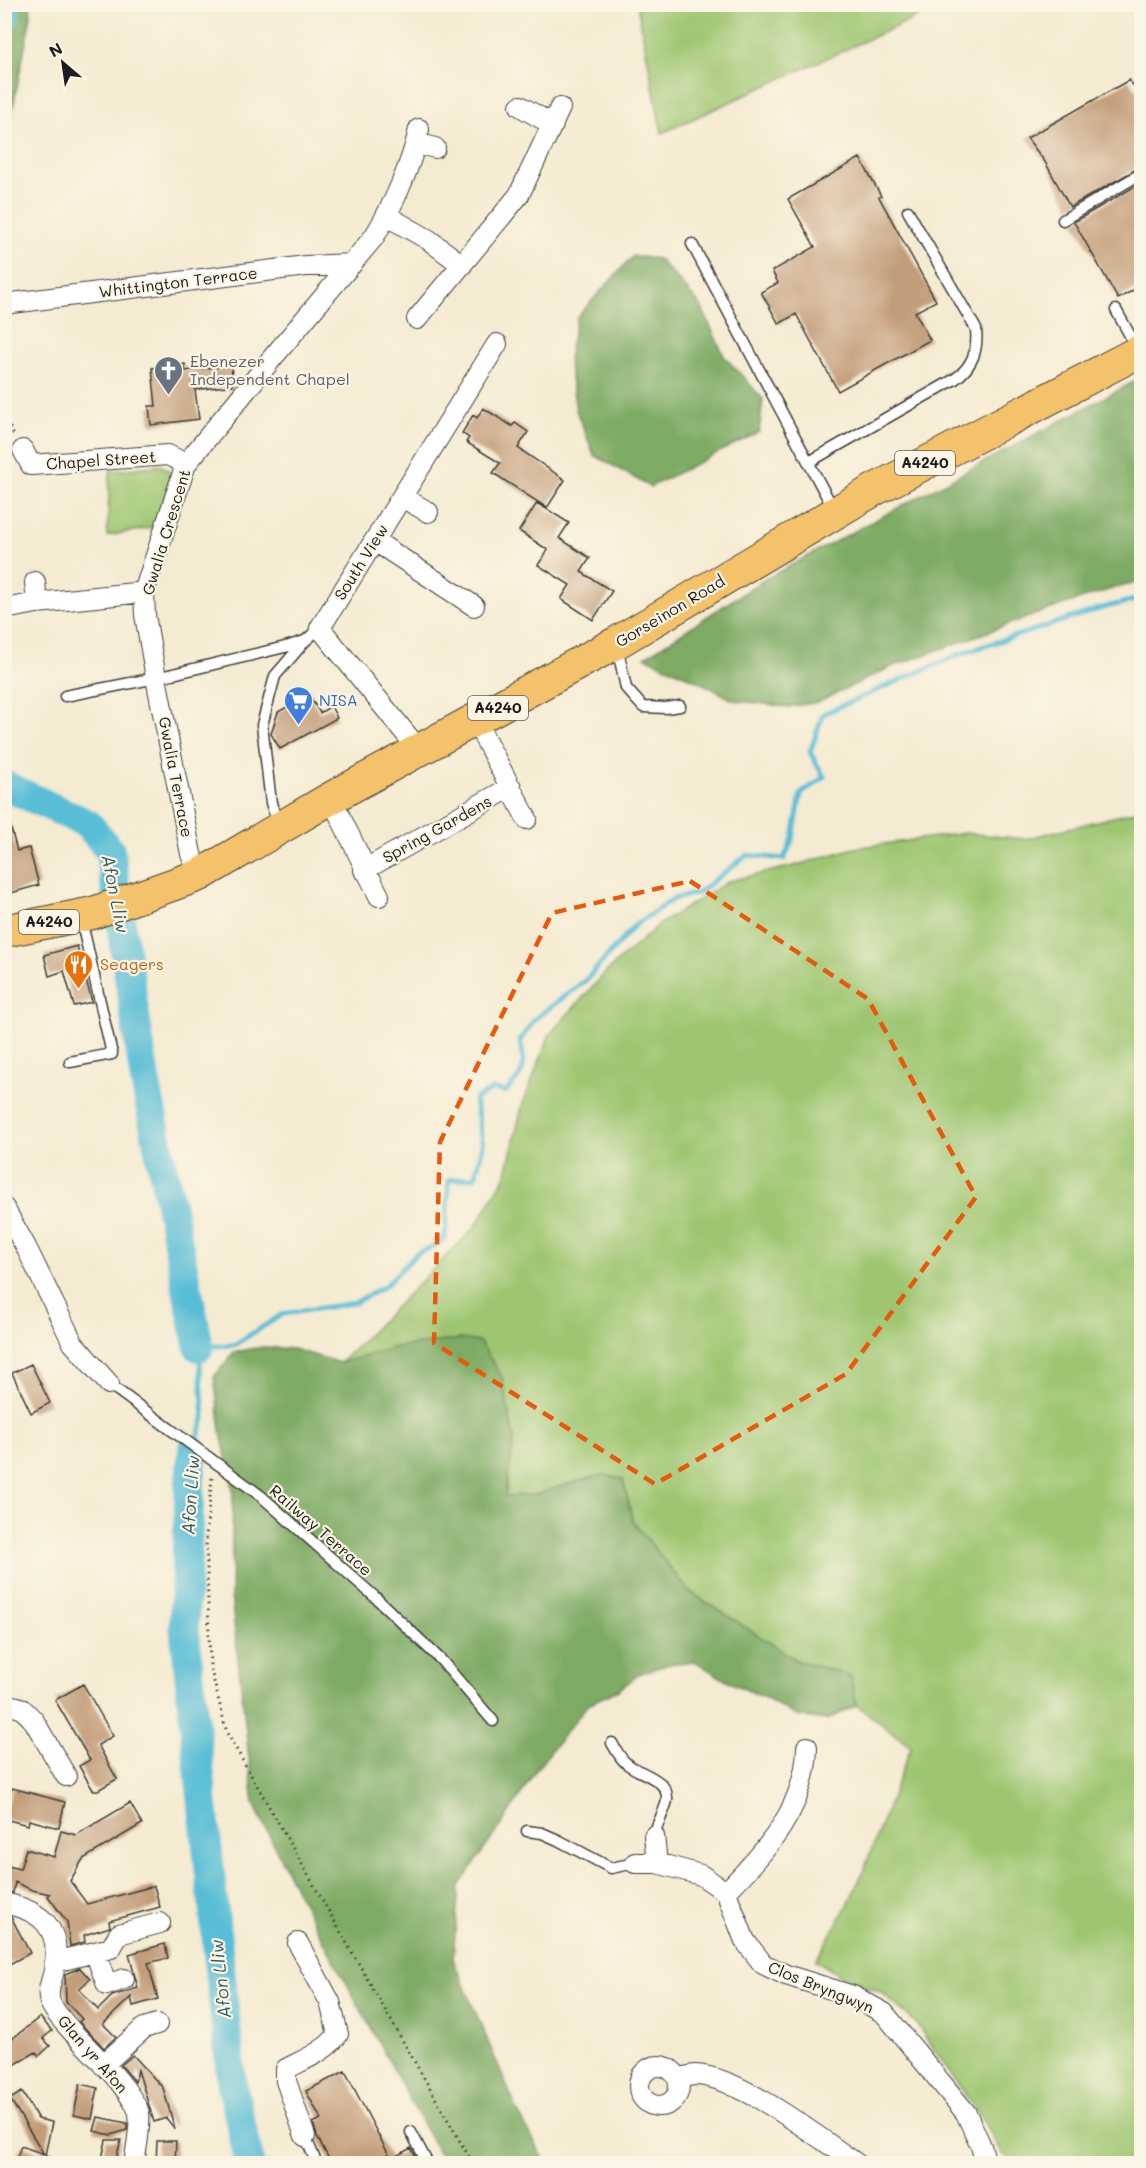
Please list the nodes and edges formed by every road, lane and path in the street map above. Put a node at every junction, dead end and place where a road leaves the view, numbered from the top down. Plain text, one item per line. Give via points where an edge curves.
1 (520, 106) dead end
2 (424, 140) dead end
3 (1142, 173) edge
4 (908, 211) dead end
5 (387, 216) junction
6 (1063, 220) dead end
7 (692, 244) dead end
8 (352, 264) junction
9 (462, 265) junction
10 (4, 304) edge
11 (417, 309) dead end
12 (1116, 310) dead end
13 (497, 344) dead end
14 (1140, 351) edge
15 (22, 450) dead end
16 (809, 462) junction
17 (186, 464) junction
18 (402, 497) junction
19 (428, 512) dead end
20 (836, 513) junction
21 (375, 541) junction
22 (35, 582) dead end
23 (144, 592) junction
24 (37, 603) junction
25 (472, 605) dead end
26 (4, 609) edge
27 (320, 628) junction
28 (305, 641) junction
29 (616, 643) junction
30 (156, 678) junction
31 (65, 696) dead end
32 (680, 706) dead end
33 (475, 720) junction
34 (419, 750) junction
35 (511, 788) junction
36 (331, 798) junction
37 (527, 819) dead end
38 (279, 827) junction
39 (364, 870) junction
40 (200, 875) junction
41 (379, 896) dead end
42 (87, 915) junction
43 (4, 931) edge
44 (70, 1062) dead end
45 (4, 1208) edge
46 (109, 1384) joint
47 (210, 1458) junction
48 (4, 1707) edge
49 (493, 1721) dead end
50 (612, 1743) dead end
51 (807, 1747) dead end
52 (66, 1776) dead end
53 (527, 1831) dead end
54 (654, 1836) joint
55 (635, 1863) joint
56 (657, 1863) junction
57 (726, 1892) junction
58 (4, 1903) edge
59 (160, 1923) dead end
60 (298, 1943) dead end
61 (95, 1952) junction
62 (55, 1962) junction
63 (124, 1979) dead end
64 (157, 2024) dead end
65 (103, 2066) junction
66 (678, 2079) dead end
67 (411, 2132) dead end
68 (305, 2136) joint
69 (135, 2163) edge
70 (316, 2163) edge
71 (428, 2163) edge
72 (473, 2163) edge
73 (857, 2163) edge
74 (986, 2163) edge

1 - 9 street via 556,117 519,195
2 - 5 street, Gwalia Crescent
3 - 6 lane
4 - 16 lane via 976,329 972,360 955,379
5 - 8 street, Gwalia Crescent
5 - 9 street
7 - 16 lane
8 - 10 street, Whittington Terrace via 306,266
8 - 17 street, Gwalia Crescent
9 - 11 street
12 - 14 lane
13 - 18 street, South View via 493,366
14 - 20 main road, Gorseinon Road / A4240
15 - 17 street, Chapel Street via 31,465 168,455
16 - 20 lane
17 - 23 street, Gwalia Crescent
18 - 19 street
18 - 21 street, South View
20 - 29 main road, Gorseinon Road / A4240
21 - 25 street
21 - 27 street, South View
22 - 24 street
23 - 24 street
23 - 30 street, Gwalia Crescent
24 - 26 street
27 - 28 lane
27 - 34 street
28 - 30 lane
28 - 38 lane via 275,676 262,725 271,803
29 - 32 lane via 626,688 643,707
29 - 33 main road, Gorseinon Road / A4240
30 - 31 lane
30 - 40 street, Gwalia Terrace via 191,854
33 - 34 main road, Gorseinon Road / A4240
33 - 35 street, Spring Gardens
34 - 36 main road, Gorseinon Road / A4240
35 - 37 street, Spring Gardens
35 - 39 street, Spring Gardens
36 - 38 main road, Gorseinon Road / A4240
36 - 39 street, Spring Gardens
38 - 40 main road, Gorseinon Road / A4240
39 - 41 street, Spring Gardens
40 - 42 main road, A4240
42 - 43 main road, A4240
42 - 44 lane via 111,1054
45 - 46 street via 73,1343
46 - 47 lane, Railway Terrace
47 - 49 lane, Railway Terrace via 261,1496 375,1597 441,1660
47 - 72 path via 206,1537 210,1666 226,1733
48 - 52 street via 20,1707 27,1713
50 - 54 lane via 626,1764 661,1784 666,1793
51 - 57 street via 813,1769 787,1821 762,1855
53 - 55 lane via 558,1840 611,1868
54 - 56 street
55 - 56 street
56 - 57 street via 701,1875
57 - 74 street, Clos Bryngwyn via 745,1941 763,1964 853,1996 884,2013 966,2113
58 - 62 street, Glan yr Afon via 20,1906 46,1920 56,1948
59 - 61 street via 119,1934 111,1948
60 - 68 street via 330,2002 338,2034 322,2049 286,2069 286,2081
61 - 62 street
61 - 63 street via 107,1985
62 - 65 street, Glan yr Afon via 50,2001
64 - 65 street via 144,2028
65 - 69 street, Glan yr Afon via 128,2091 139,2112
66 - 73 street via 694,2075 715,2078 760,2099
67 - 71 lane
68 - 70 lane

